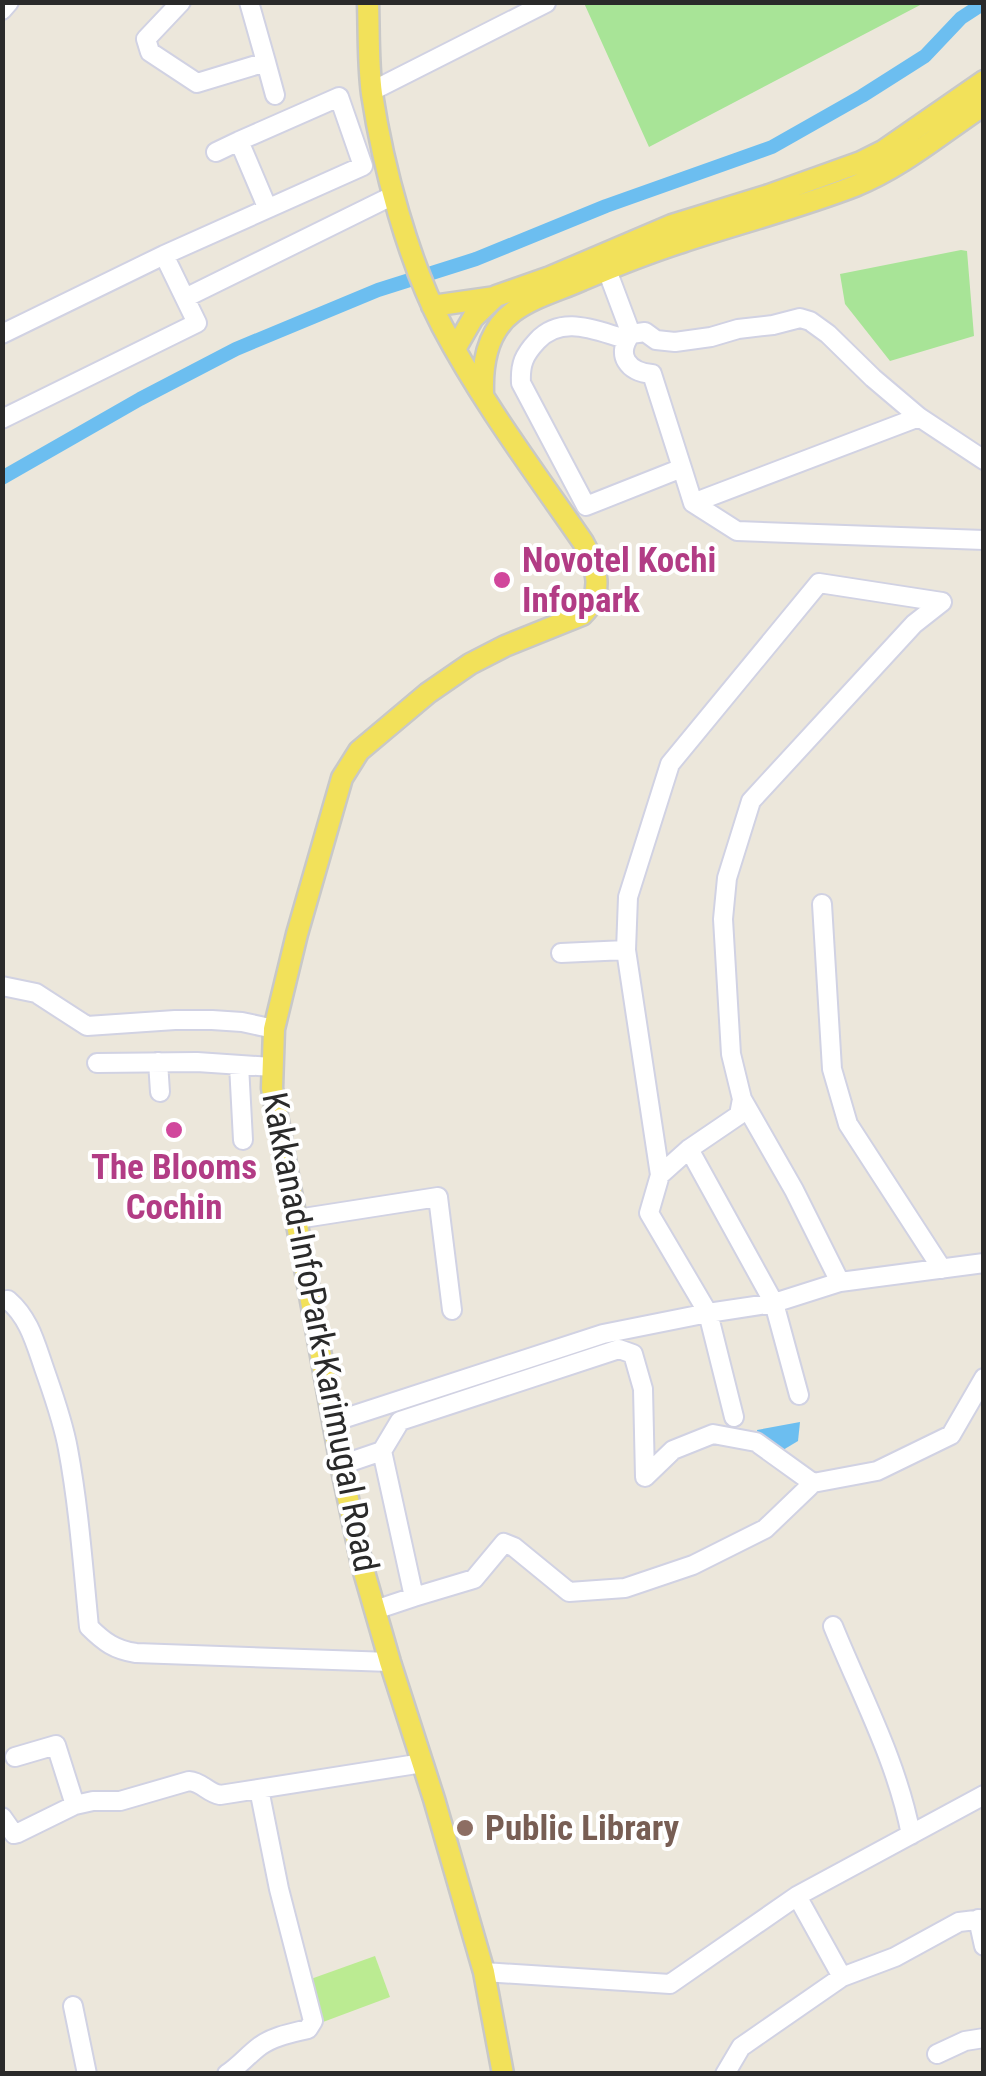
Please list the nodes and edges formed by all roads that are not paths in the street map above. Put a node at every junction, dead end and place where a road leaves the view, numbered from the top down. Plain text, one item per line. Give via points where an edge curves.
1 (8, 2) edge
2 (181, 2) edge
3 (249, 2) edge
4 (368, 2) edge
5 (546, 3) edge
6 (2, 10) edge
7 (266, 62) junction
8 (984, 81) edge
9 (372, 92) junction
10 (274, 94) dead end
11 (984, 105) edge
12 (239, 141) junction
13 (216, 152) dead end
14 (394, 195) junction
15 (267, 208) junction
16 (741, 213) junction
17 (164, 255) junction
18 (606, 270) junction
19 (496, 296) junction
20 (184, 298) junction
21 (431, 303) junction
22 (2, 334) edge
23 (628, 337) junction
24 (656, 340) junction
25 (455, 349) junction
26 (652, 374) junction
27 (483, 393) junction
28 (919, 417) junction
29 (2, 419) edge
30 (984, 460) edge
31 (682, 468) junction
32 (693, 503) junction
33 (984, 540) edge
34 (822, 904) dead end
35 (626, 950) junction
36 (561, 953) dead end
37 (2, 986) edge
38 (274, 1029) junction
39 (158, 1062) junction
40 (97, 1063) dead end
41 (240, 1065) junction
42 (272, 1067) junction
43 (160, 1092) dead end
44 (742, 1099) junction
45 (243, 1140) dead end
46 (688, 1149) junction
47 (660, 1175) junction
48 (297, 1219) junction
49 (984, 1262) edge
50 (942, 1268) junction
51 (840, 1282) junction
52 (2, 1301) edge
53 (774, 1303) junction
54 (452, 1310) dead end
55 (708, 1313) junction
56 (984, 1378) edge
57 (798, 1395) dead end
58 (734, 1417) dead end
59 (333, 1422) junction
60 (382, 1451) junction
61 (341, 1465) junction
62 (813, 1483) junction
63 (414, 1597) junction
64 (375, 1610) junction
65 (834, 1626) dead end
66 (390, 1662) junction
67 (15, 1756) dead end
68 (423, 1763) junction
69 (259, 1789) junction
70 (984, 1795) edge
71 (75, 1805) junction
72 (5, 1827) edge
73 (911, 1835) junction
74 (797, 1896) junction
75 (981, 1919) edge
76 (984, 1946) edge
77 (484, 1972) junction
78 (842, 1977) junction
79 (73, 2006) dead end
80 (984, 2038) edge
81 (937, 2054) dead end
82 (87, 2074) edge
83 (227, 2074) edge
84 (503, 2074) edge
85 (725, 2074) edge

1 - 6 street
2 - 7 street via 146,39 150,52 197,84
3 - 7 street
4 - 9 main road, Kakkanad-InfoPark-Karimugal Road
5 - 9 street
7 - 10 street
8 - 16 main road via 861,162
9 - 14 main road, Kakkanad-InfoPark-Karimugal Road
11 - 16 main road via 869,180
12 - 13 street
12 - 15 street
12 - 15 street via 338,97 363,166
14 - 20 street
14 - 21 main road, Kakkanad-InfoPark-Karimugal Road
15 - 17 street
16 - 18 main road
16 - 19 main road via 672,225
17 - 20 street
17 - 22 street
18 - 23 street
18 - 27 main road via 512,312 487,347
19 - 21 main road
19 - 25 main road via 472,318
20 - 29 street via 197,324
21 - 25 main road, Kakkanad-InfoPark-Karimugal Road
23 - 24 street via 644,332
23 - 26 street via 628,364
23 - 31 street via 580,326 546,331 520,367 521,383 586,506
24 - 26 street via 660,355
24 - 28 street via 711,338 800,318 828,334
25 - 27 main road, Kakkanad-InfoPark-Karimugal Road
26 - 31 street
27 - 38 main road, Kakkanad-InfoPark-Karimugal Road via 593,559 597,592 582,615 454,673 359,751 342,778 321,846
28 - 30 street
28 - 32 street
31 - 32 street
32 - 33 street via 737,532
34 - 50 street via 832,1069 848,1124
35 - 36 street
35 - 44 street via 628,897 670,764 819,583 942,602 914,624 751,802 727,878 724,919 730,1054
35 - 47 street
37 - 38 street via 36,993 87,1026 212,1020
38 - 42 main road, Kakkanad-InfoPark-Karimugal Road
39 - 40 street
39 - 41 street
39 - 43 street
41 - 42 street
41 - 45 street
42 - 48 main road, Kakkanad-InfoPark-Karimugal Road
44 - 46 street via 739,1116
44 - 51 street
46 - 47 street
46 - 53 street
47 - 55 street via 650,1213
48 - 54 street via 438,1197
48 - 59 main road, Kakkanad-InfoPark-Karimugal Road
49 - 50 street
50 - 51 street
51 - 53 street
52 - 66 street via 17,1308 31,1329 57,1405 75,1492 89,1626 103,1641 136,1653
53 - 55 street
53 - 57 street
55 - 58 street
55 - 59 street via 603,1334
56 - 62 street via 950,1436 876,1471
59 - 61 main road, Kakkanad-InfoPark-Karimugal Road
60 - 61 street
60 - 62 street via 400,1421 619,1350 633,1354 643,1389 644,1478 674,1450 713,1434 756,1442
60 - 63 street
61 - 64 main road, Kakkanad-InfoPark-Karimugal Road
62 - 63 street via 765,1529 693,1565 625,1588 569,1592 504,1543 474,1579
63 - 64 street
64 - 66 main road, Kakkanad-InfoPark-Karimugal Road
65 - 73 street via 894,1771
66 - 68 main road, Kakkanad-InfoPark-Karimugal Road
67 - 71 street via 56,1746
68 - 69 street
68 - 77 main road, Kakkanad-InfoPark-Karimugal Road
69 - 71 street via 220,1795 190,1782 120,1802
69 - 83 street via 313,2021 308,2029 260,2046
70 - 73 street
71 - 72 street via 18,1834
73 - 74 street
74 - 77 street via 670,1984
74 - 78 street
75 - 76 street
75 - 78 street via 959,1922
77 - 84 main road, Kakkanad-InfoPark-Karimugal Road
78 - 85 street via 741,2047
79 - 82 street
80 - 81 street

